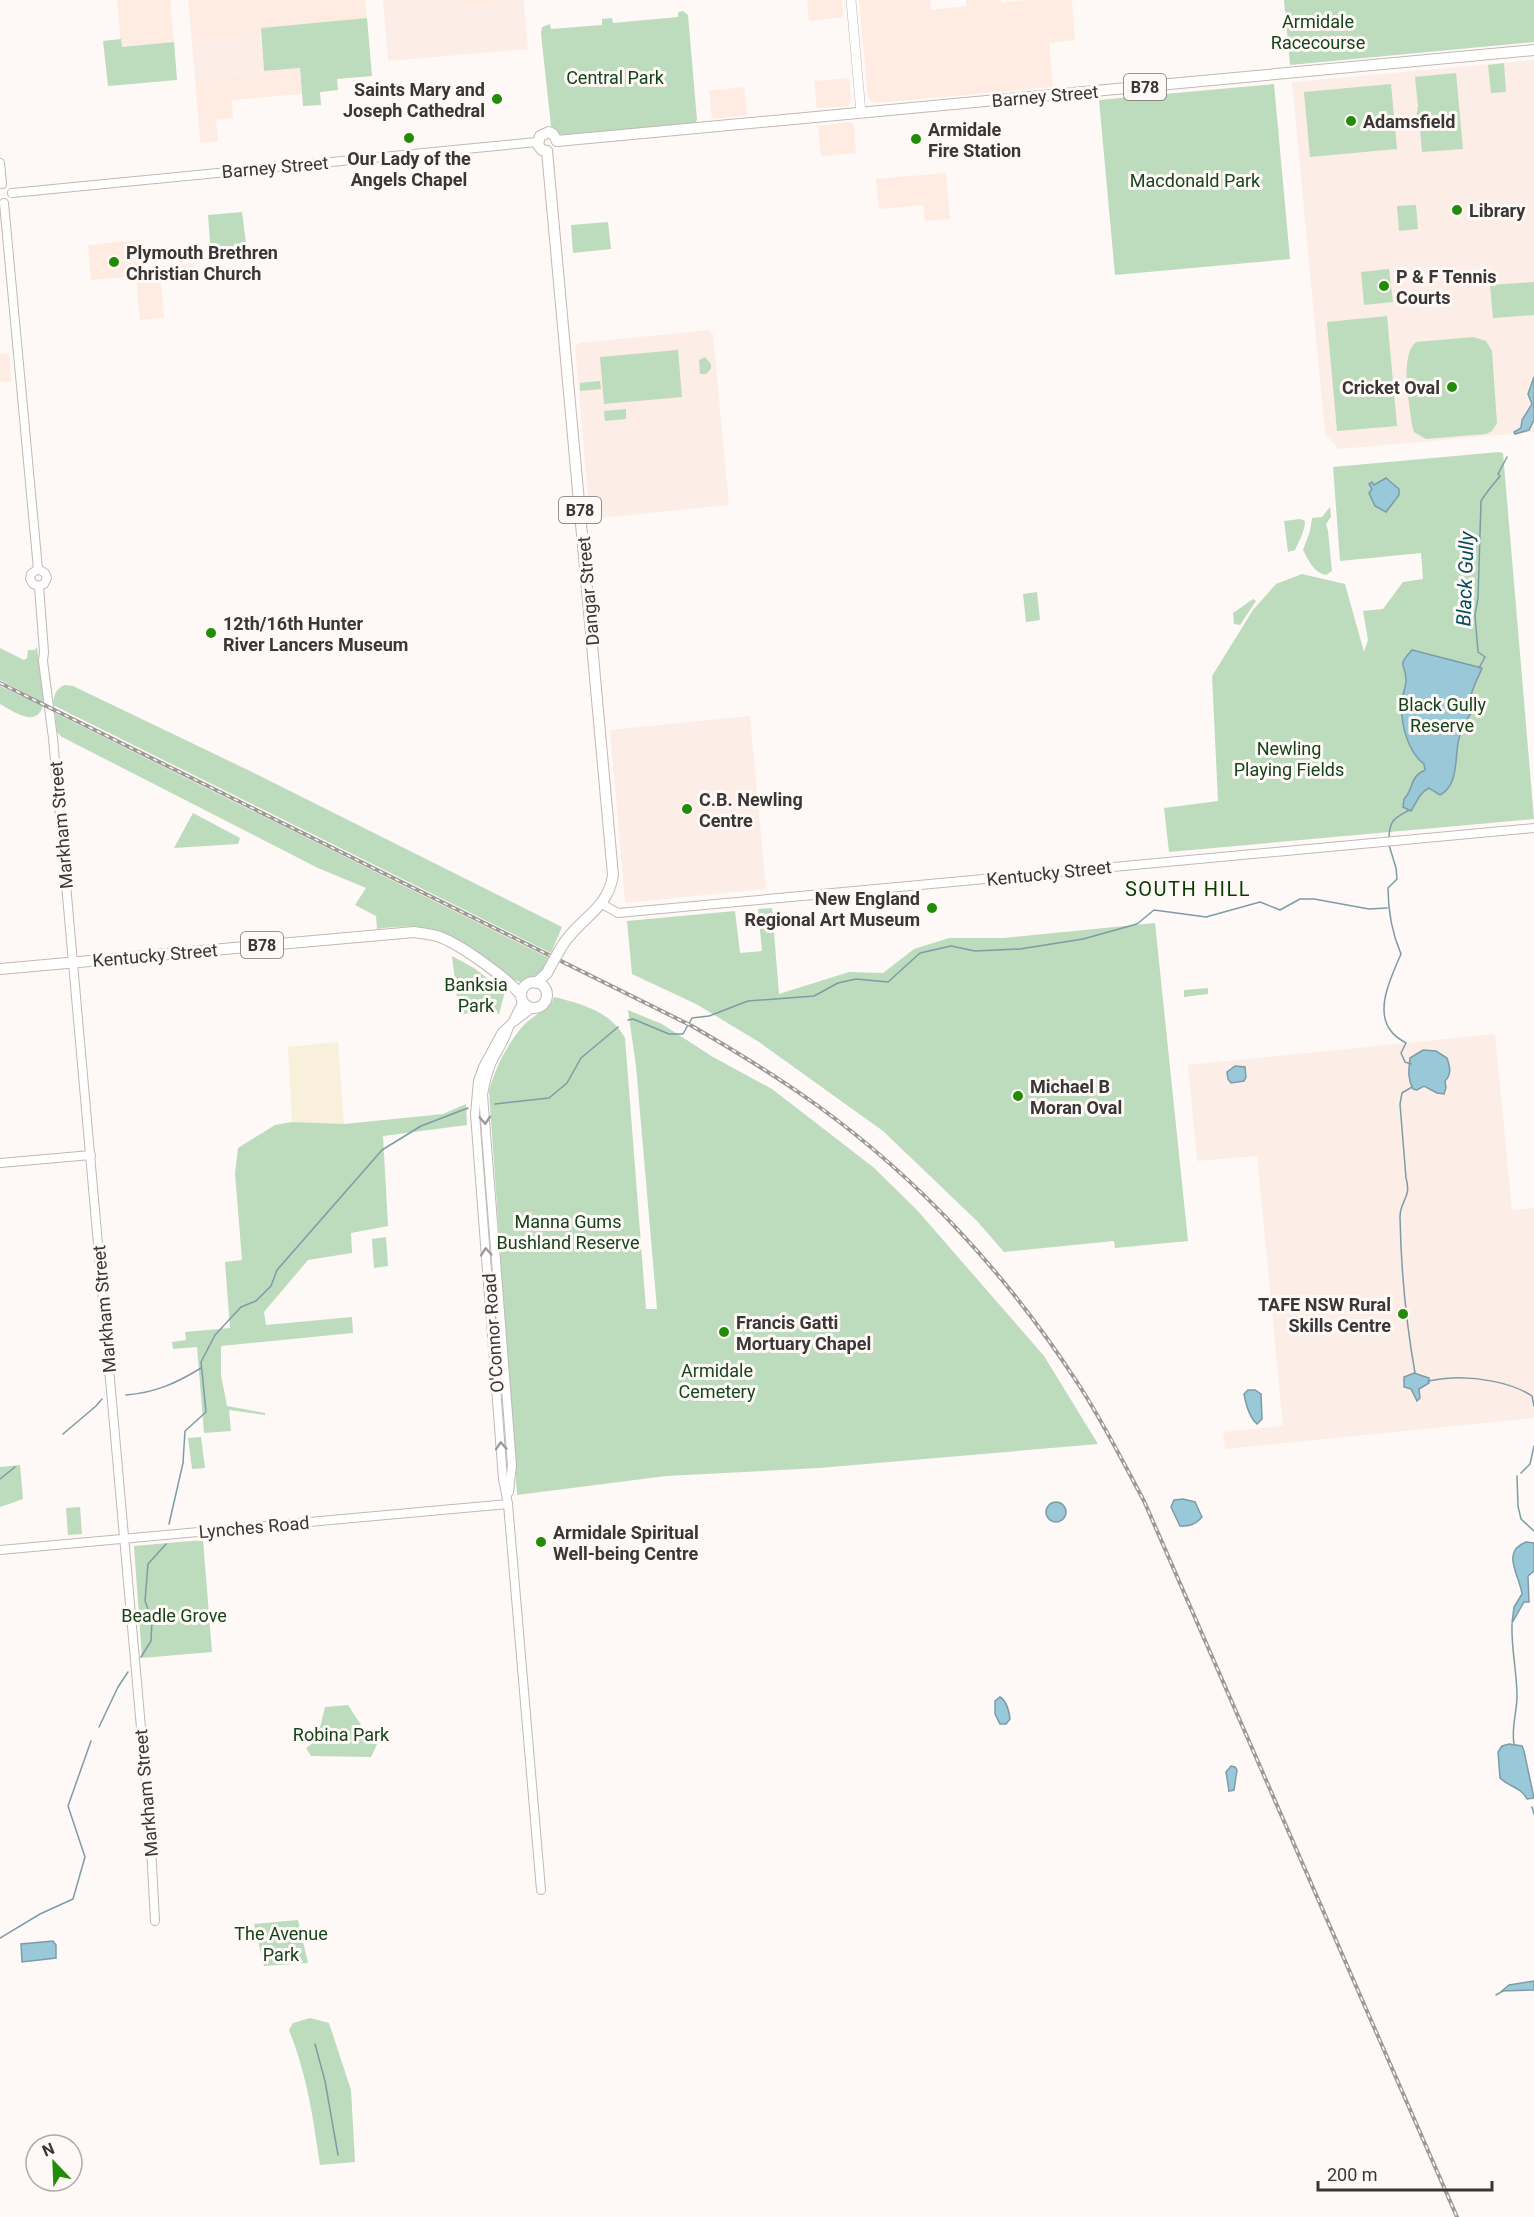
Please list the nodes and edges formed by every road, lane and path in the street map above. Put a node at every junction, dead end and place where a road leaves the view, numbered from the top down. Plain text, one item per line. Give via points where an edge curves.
1 (850, 0) edge
2 (1534, 50) edge
3 (861, 113) junction
4 (557, 141) junction
5 (537, 142) junction
6 (547, 151) junction
7 (0, 163) edge
8 (1, 185) edge
9 (12, 193) junction
10 (2, 202) edge
11 (1534, 828) edge
12 (602, 904) junction
13 (74, 963) junction
14 (0, 969) edge
15 (530, 991) junction
16 (532, 1008) junction
17 (511, 1025) junction
18 (91, 1155) junction
19 (0, 1162) edge
20 (508, 1504) junction
21 (124, 1538) junction
22 (0, 1550) edge
23 (541, 1890) dead end
24 (155, 1921) dead end

1 - 3 main road
2 - 3 main road, Barney Street / B78
3 - 4 main road, Barney Street / B78
4 - 5 main road, B78 via 546,132
4 - 6 main road
5 - 6 main road via 539,148
5 - 9 street, Barney Street
6 - 12 main road, Dangar Street / B78 via 613,875
7 - 8 street
8 - 9 street via 9,186
9 - 10 street via 10,199
10 - 13 street, Markham Street via 38,569 30,579 39,586
11 - 12 street, Kentucky Street via 618,912
12 - 15 main road, Dangar Street / B78, bridge via 576,927 549,970
13 - 14 main road, Kentucky Street / B78
13 - 15 main road, Kentucky Street / B78 via 414,932 449,942
13 - 18 street, Markham Street
15 - 16 main road
15 - 16 main road, B78 via 547,997 543,1004
15 - 17 street, O'Connor Road
16 - 17 street, O'Connor Road
17 - 20 street, O'Connor Road via 502,1032 483,1067 475,1114
18 - 19 street
18 - 21 street, Markham Street
20 - 21 street, Lynches Road
20 - 23 street, O'Connor Road
21 - 22 street, Lynches Road
21 - 24 street, Markham Street

